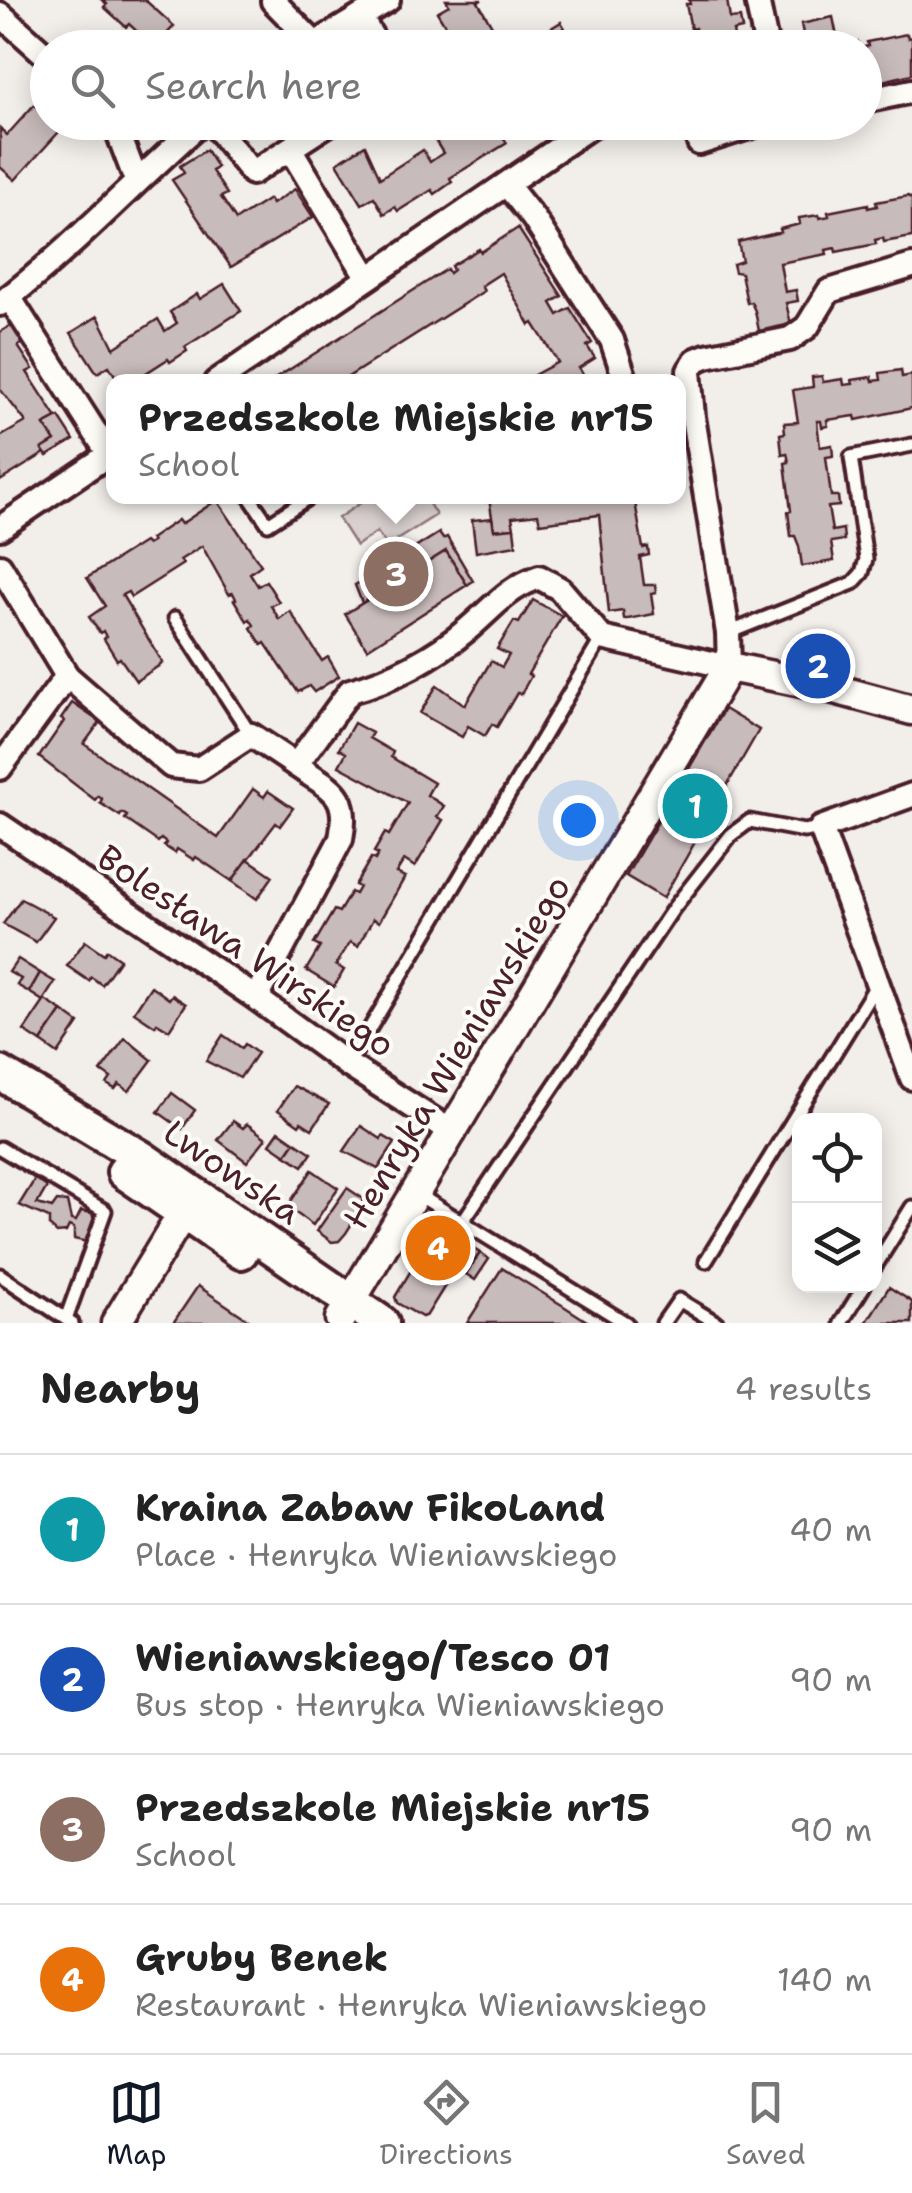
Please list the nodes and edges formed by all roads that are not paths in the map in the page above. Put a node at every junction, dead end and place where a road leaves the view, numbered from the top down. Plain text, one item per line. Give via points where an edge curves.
1 (273, 0) edge
2 (388, 0) edge
3 (758, 0) edge
4 (0, 14) edge
5 (360, 16) junction
6 (298, 30) edge
7 (337, 30) edge
8 (368, 30) edge
9 (764, 30) edge
10 (30, 41) edge
11 (912, 91) edge
12 (882, 97) edge
13 (121, 140) edge
14 (182, 140) edge
15 (226, 140) edge
16 (305, 140) edge
17 (571, 140) edge
18 (708, 140) edge
19 (699, 143) dead end
20 (291, 150) junction
21 (136, 180) junction
22 (507, 184) junction
23 (912, 266) edge
24 (368, 278) junction
25 (3, 299) edge
26 (228, 374) edge
27 (623, 374) edge
28 (686, 418) edge
29 (912, 445) edge
30 (106, 446) edge
31 (106, 456) edge
32 (254, 504) edge
33 (299, 504) edge
34 (0, 528) edge
35 (0, 566) edge
36 (175, 618) dead end
37 (728, 632) junction
38 (602, 638) junction
39 (729, 667) junction
40 (67, 676) junction
41 (912, 710) edge
42 (250, 735) junction
43 (296, 765) junction
44 (0, 768) edge
45 (912, 796) edge
46 (0, 825) edge
47 (822, 828) junction
48 (877, 984) junction
49 (256, 998) junction
50 (348, 1065) junction
51 (0, 1074) edge
52 (912, 1078) edge
53 (454, 1133) junction
54 (0, 1148) edge
55 (418, 1194) junction
56 (912, 1207) edge
57 (197, 1209) junction
58 (461, 1224) junction
59 (882, 1255) edge
60 (706, 1261) dead end
61 (0, 1275) edge
62 (859, 1293) edge
63 (346, 1315) edge
64 (69, 1321) edge
65 (116, 1323) edge
66 (138, 1323) edge
67 (382, 1323) edge
68 (626, 1323) edge
69 (663, 1323) edge
70 (717, 1323) edge
71 (840, 1323) edge

1 - 6 street
2 - 5 street
3 - 9 street
4 - 10 street
5 - 7 street
5 - 8 street
11 - 12 street
13 - 21 street
14 - 21 street
15 - 20 street via 252,174
16 - 20 street
17 - 22 street
18 - 19 street
20 - 24 street
21 - 25 street
22 - 24 street
22 - 27 street via 612,340
23 - 28 street via 829,291 807,326 790,338 696,360 687,379
24 - 26 street
25 - 30 street
28 - 37 street
29 - 37 lane via 851,457 866,559 862,573
31 - 34 street
32 - 33 lane via 268,524
35 - 40 street
36 - 42 lane
37 - 39 street
38 - 39 street
38 - 43 street via 560,590 539,578 515,586 465,631 386,682 350,691
38 - 50 lane
39 - 41 street
39 - 53 street, Henryka Wieniawskiego
40 - 42 street via 171,766 199,769
40 - 44 street
42 - 43 street
43 - 49 street via 337,794 346,813 341,839
45 - 47 street
46 - 49 street, Bolesława Wirskiego
47 - 48 street
47 - 58 lane via 750,820 731,834
48 - 52 street
48 - 60 lane
49 - 50 street, Bolesława Wirskiego
50 - 53 street, Bolesława Wirskiego
51 - 57 main road, Lwowska via 128,1150
53 - 55 street, Henryka Wieniawskiego
54 - 64 lane via 105,1210
55 - 58 lane
55 - 63 street, Henryka Wieniawskiego
56 - 59 lane
57 - 63 main road, Lwowska
57 - 65 street
57 - 66 street
58 - 68 lane
61 - 64 lane
62 - 71 lane
63 - 67 main road, Lwowska
69 - 70 lane via 679,1300

